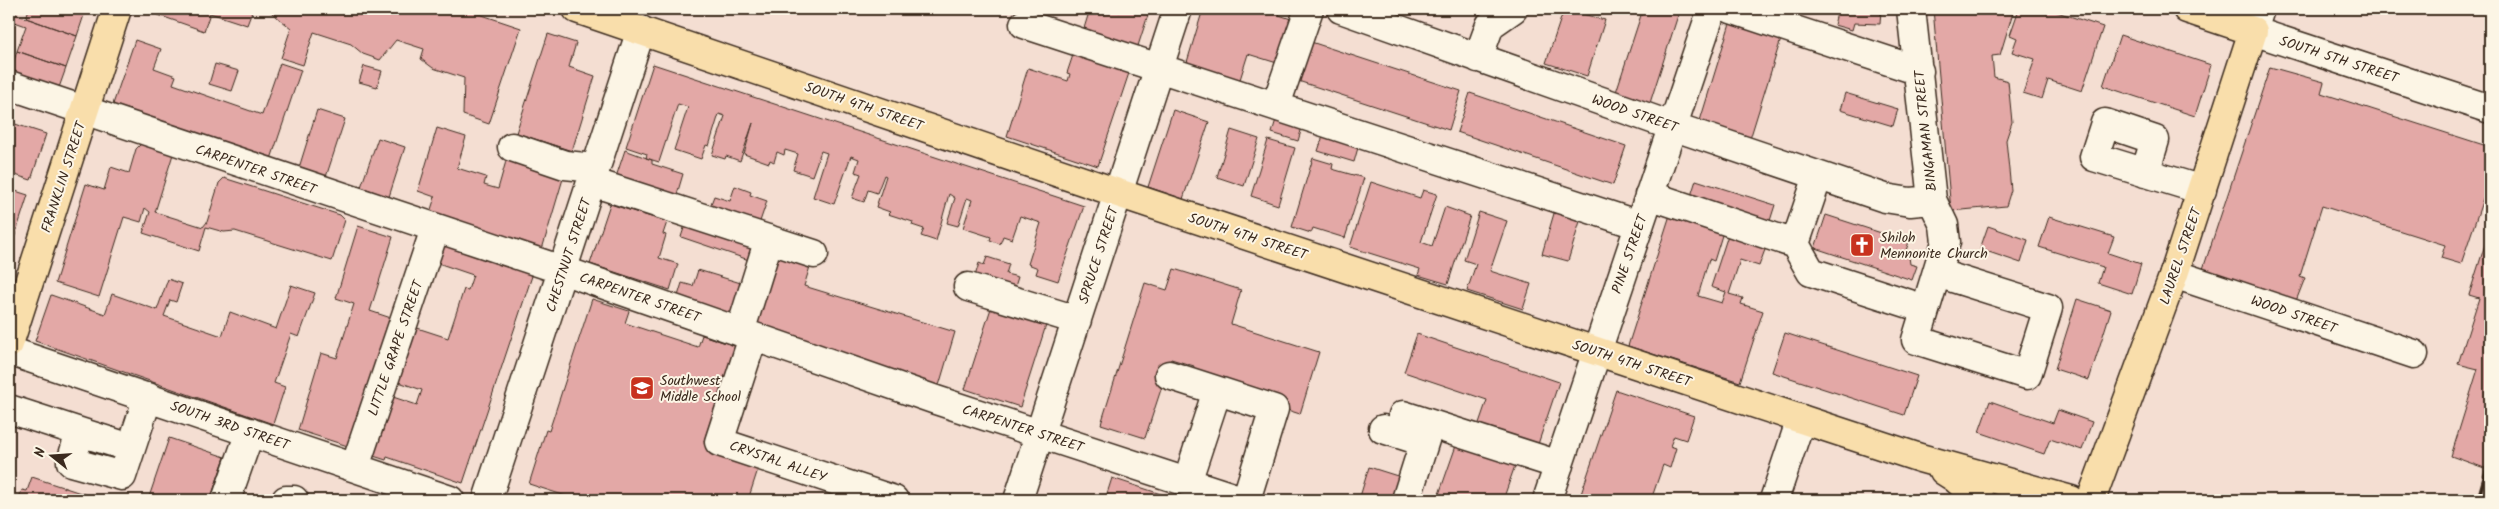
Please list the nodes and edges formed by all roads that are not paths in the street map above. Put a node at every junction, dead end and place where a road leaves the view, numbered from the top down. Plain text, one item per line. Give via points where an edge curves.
1 (117, 9) edge
2 (577, 9) edge
3 (1178, 9) edge
4 (1309, 9) edge
5 (1341, 9) edge
6 (1712, 9) edge
7 (1731, 9) edge
8 (1911, 9) edge
9 (2187, 9) edge
10 (1500, 11) edge
11 (1385, 16) edge
12 (644, 19) edge
13 (2257, 20) edge
14 (1024, 24) dead end
15 (1478, 58) junction
16 (1159, 67) junction
17 (1919, 71) junction
18 (9, 85) edge
19 (1276, 105) junction
20 (2490, 110) edge
21 (84, 111) junction
22 (1672, 126) junction
23 (512, 147) dead end
24 (2145, 173) dead end
25 (594, 175) junction
26 (1818, 176) junction
27 (2202, 190) junction
28 (1118, 193) junction
29 (1649, 195) junction
30 (1932, 200) junction
31 (1639, 225) junction
32 (435, 229) junction
33 (769, 239) junction
34 (1795, 244) junction
35 (814, 254) dead end
36 (562, 270) junction
37 (1937, 273) junction
38 (2174, 274) junction
39 (968, 287) dead end
40 (1925, 309) junction
41 (1077, 320) junction
42 (747, 335) junction
43 (9, 344) edge
44 (9, 351) edge
45 (1596, 351) junction
46 (2414, 354) dead end
47 (1169, 375) dead end
48 (1217, 391) junction
49 (148, 398) junction
50 (9, 409) edge
51 (1801, 419) junction
52 (1393, 422) dead end
53 (250, 432) junction
54 (1427, 433) junction
55 (1039, 434) junction
56 (1920, 458) junction
57 (1559, 465) junction
58 (355, 467) junction
59 (1187, 482) junction
60 (226, 500) edge
61 (286, 500) edge
62 (294, 500) edge
63 (450, 500) edge
64 (487, 500) edge
65 (894, 500) edge
66 (1018, 500) edge
67 (1244, 500) edge
68 (1406, 500) edge
69 (1547, 500) edge
70 (1774, 500) edge
71 (1980, 500) edge
72 (2071, 500) edge
73 (2091, 500) edge

1 - 21 main road, FRANKLIN STREET
2 - 12 main road, SOUTH 4TH STREET
3 - 16 street, SPRUCE STREET
4 - 19 street
5 - 11 street, WOOD STREET
6 - 22 street, PINE STREET
7 - 17 street
8 - 17 street, BINGAMAN STREET
9 - 13 main road, SOUTH 5TH STREET
10 - 15 street via 1490,26
11 - 15 street, WOOD STREET
12 - 25 street, CHESTNUT STREET
12 - 28 main road, SOUTH 4TH STREET
13 - 20 street, SOUTH 5TH STREET
13 - 27 main road, LAUREL STREET
14 - 16 street
15 - 22 street, WOOD STREET
16 - 19 street
16 - 28 street, SPRUCE STREET
17 - 30 street, BINGAMAN STREET
18 - 21 street, CARPENTER STREET
19 - 31 street
21 - 32 street, CARPENTER STREET
21 - 43 main road, FRANKLIN STREET
22 - 26 street, WOOD STREET
22 - 29 street, PINE STREET
23 - 25 street
24 - 27 street
25 - 33 street
25 - 36 street, CHESTNUT STREET
26 - 30 street, WOOD STREET via 1885,198 1910,202
26 - 34 street
27 - 38 main road, LAUREL STREET
28 - 41 street, SPRUCE STREET
28 - 45 main road, SOUTH 4TH STREET
29 - 31 street, PINE STREET
29 - 34 street
30 - 37 street, BINGAMAN STREET via 1944,225 1946,242
31 - 45 street, PINE STREET
32 - 36 street, CARPENTER STREET
32 - 58 street, LITTLE GRAPE STREET
33 - 35 street
33 - 42 street
34 - 40 street via 1811,272
36 - 42 street, CARPENTER STREET
36 - 64 street, CHESTNUT STREET
37 - 40 street, BINGAMAN STREET
37 - 40 street, BINGAMAN STREET via 2048,308 2028,375 1916,340
38 - 46 street, WOOD STREET
38 - 73 main road, LAUREL STREET
39 - 41 street
41 - 55 street, SPRUCE STREET
42 - 55 street, CARPENTER STREET
42 - 65 street, CRYSTAL ALLEY via 719,442
44 - 49 street, SOUTH 3RD STREET
45 - 51 main road, SOUTH 4TH STREET
45 - 57 street, PINE STREET
47 - 48 street
48 - 59 street
48 - 67 street via 1274,409
49 - 50 street via 122,476 71,462 80,432
49 - 53 street, SOUTH 3RD STREET
51 - 56 main road, SOUTH 4TH STREET
51 - 70 street
52 - 54 street
53 - 58 street, SOUTH 3RD STREET
53 - 60 street
54 - 57 street
54 - 68 street
55 - 59 street, CARPENTER STREET
55 - 66 street, SPRUCE STREET
56 - 71 main road, SOUTH 4TH STREET via 1955,478
56 - 72 main road, SOUTH 4TH STREET
57 - 69 street, PINE STREET
58 - 63 street, SOUTH 3RD STREET
59 - 67 street, CARPENTER STREET
61 - 62 street

